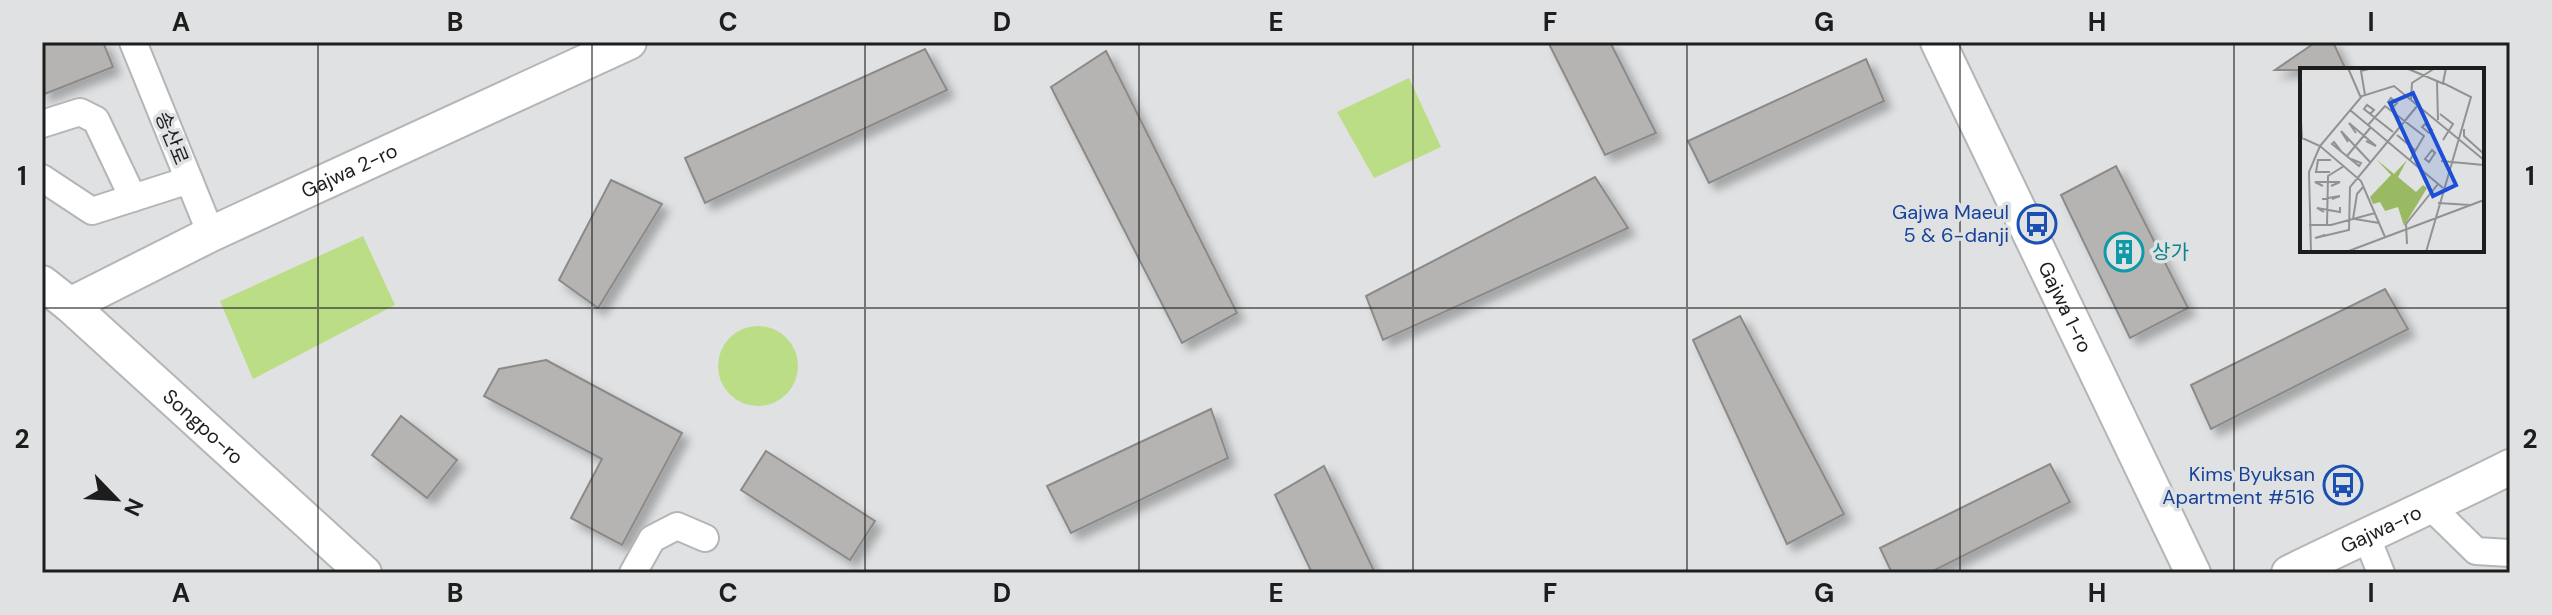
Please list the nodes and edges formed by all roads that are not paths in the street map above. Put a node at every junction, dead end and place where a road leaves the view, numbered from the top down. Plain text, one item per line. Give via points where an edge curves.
1 (133, 42) edge
2 (629, 42) edge
3 (1938, 42) edge
4 (42, 124) edge
5 (42, 178) edge
6 (189, 180) junction
7 (133, 198) junction
8 (211, 234) junction
9 (42, 283) edge
10 (70, 305) junction
11 (2510, 467) edge
12 (2431, 507) junction
13 (2366, 535) junction
14 (705, 538) dead end
15 (2510, 553) edge
16 (364, 573) edge
17 (633, 573) edge
18 (2193, 573) edge
19 (2289, 573) edge
20 (2381, 573) edge

1 - 6 street, 송산로
2 - 8 street, Gajwa 2-ro
3 - 18 street, Gajwa 1-ro
4 - 7 street via 80,112 96,120
5 - 7 street via 92,211
6 - 7 street
6 - 8 street, 송산로
8 - 10 street, Gajwa 2-ro
9 - 10 street, Songpo-ro
10 - 16 street, Songpo-ro
11 - 12 street, Gajwa-ro
12 - 13 street, Gajwa-ro
12 - 15 street, Gajwa-ro via 2476,551
13 - 19 street, Gajwa-ro
13 - 20 street
14 - 17 street via 677,526 652,539

